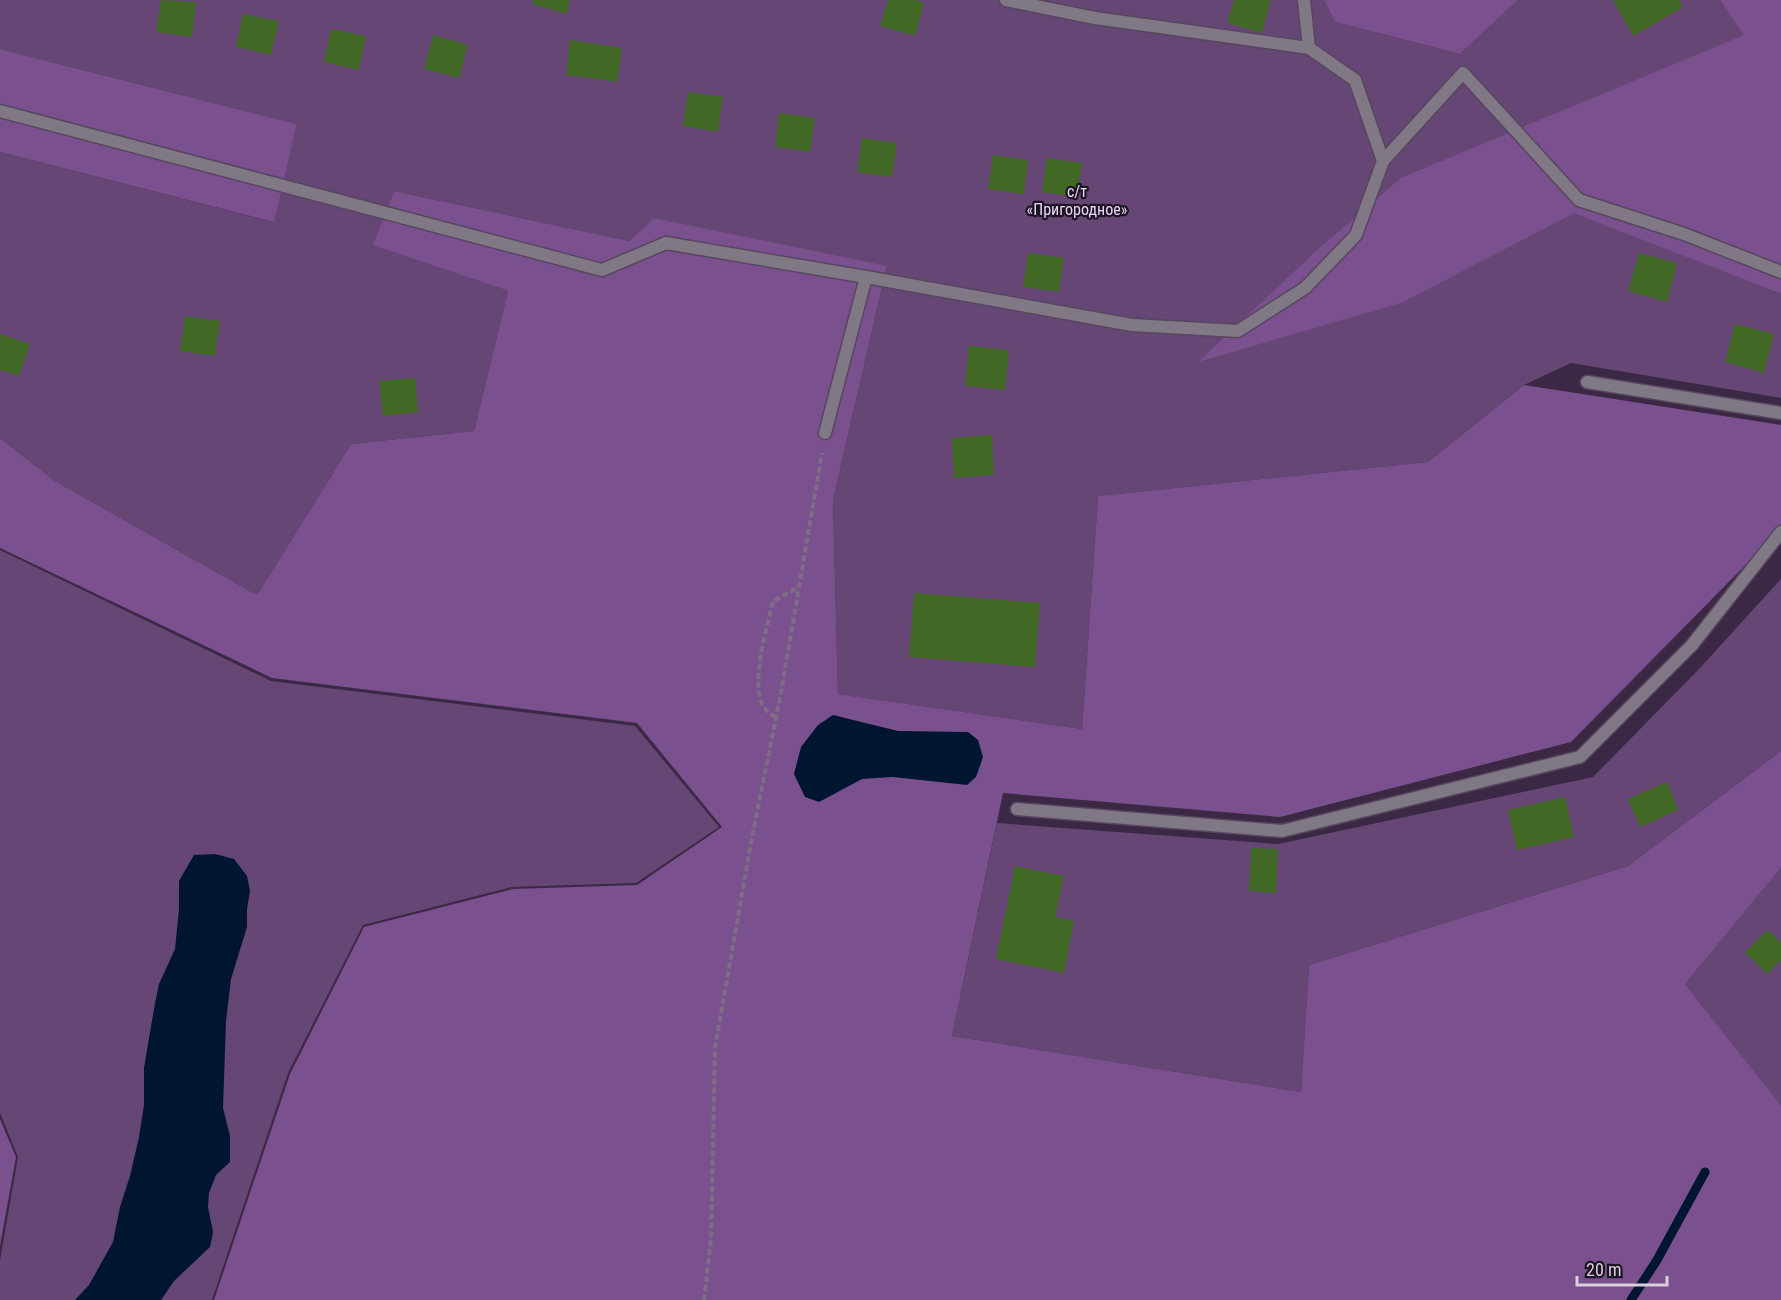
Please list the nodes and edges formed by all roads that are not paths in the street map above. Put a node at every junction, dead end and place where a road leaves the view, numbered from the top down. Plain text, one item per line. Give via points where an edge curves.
1 (1006, 0) edge
2 (1304, 0) edge
3 (1309, 48) junction
4 (0, 111) edge
5 (1383, 160) junction
6 (1781, 272) edge
7 (866, 277) junction
8 (1587, 382) dead end
9 (1781, 413) edge
10 (825, 433) road end
11 (1781, 532) edge
12 (1017, 809) dead end

1 - 3 street via 1095,18
2 - 3 street
3 - 5 street via 1355,80
4 - 7 street via 602,270 666,243
5 - 6 street via 1463,73 1579,200 1684,234
5 - 7 street via 1356,235 1305,288 1238,331 1132,325
7 - 10 street
8 - 9 street
11 - 12 street via 1692,645 1580,757 1282,831

